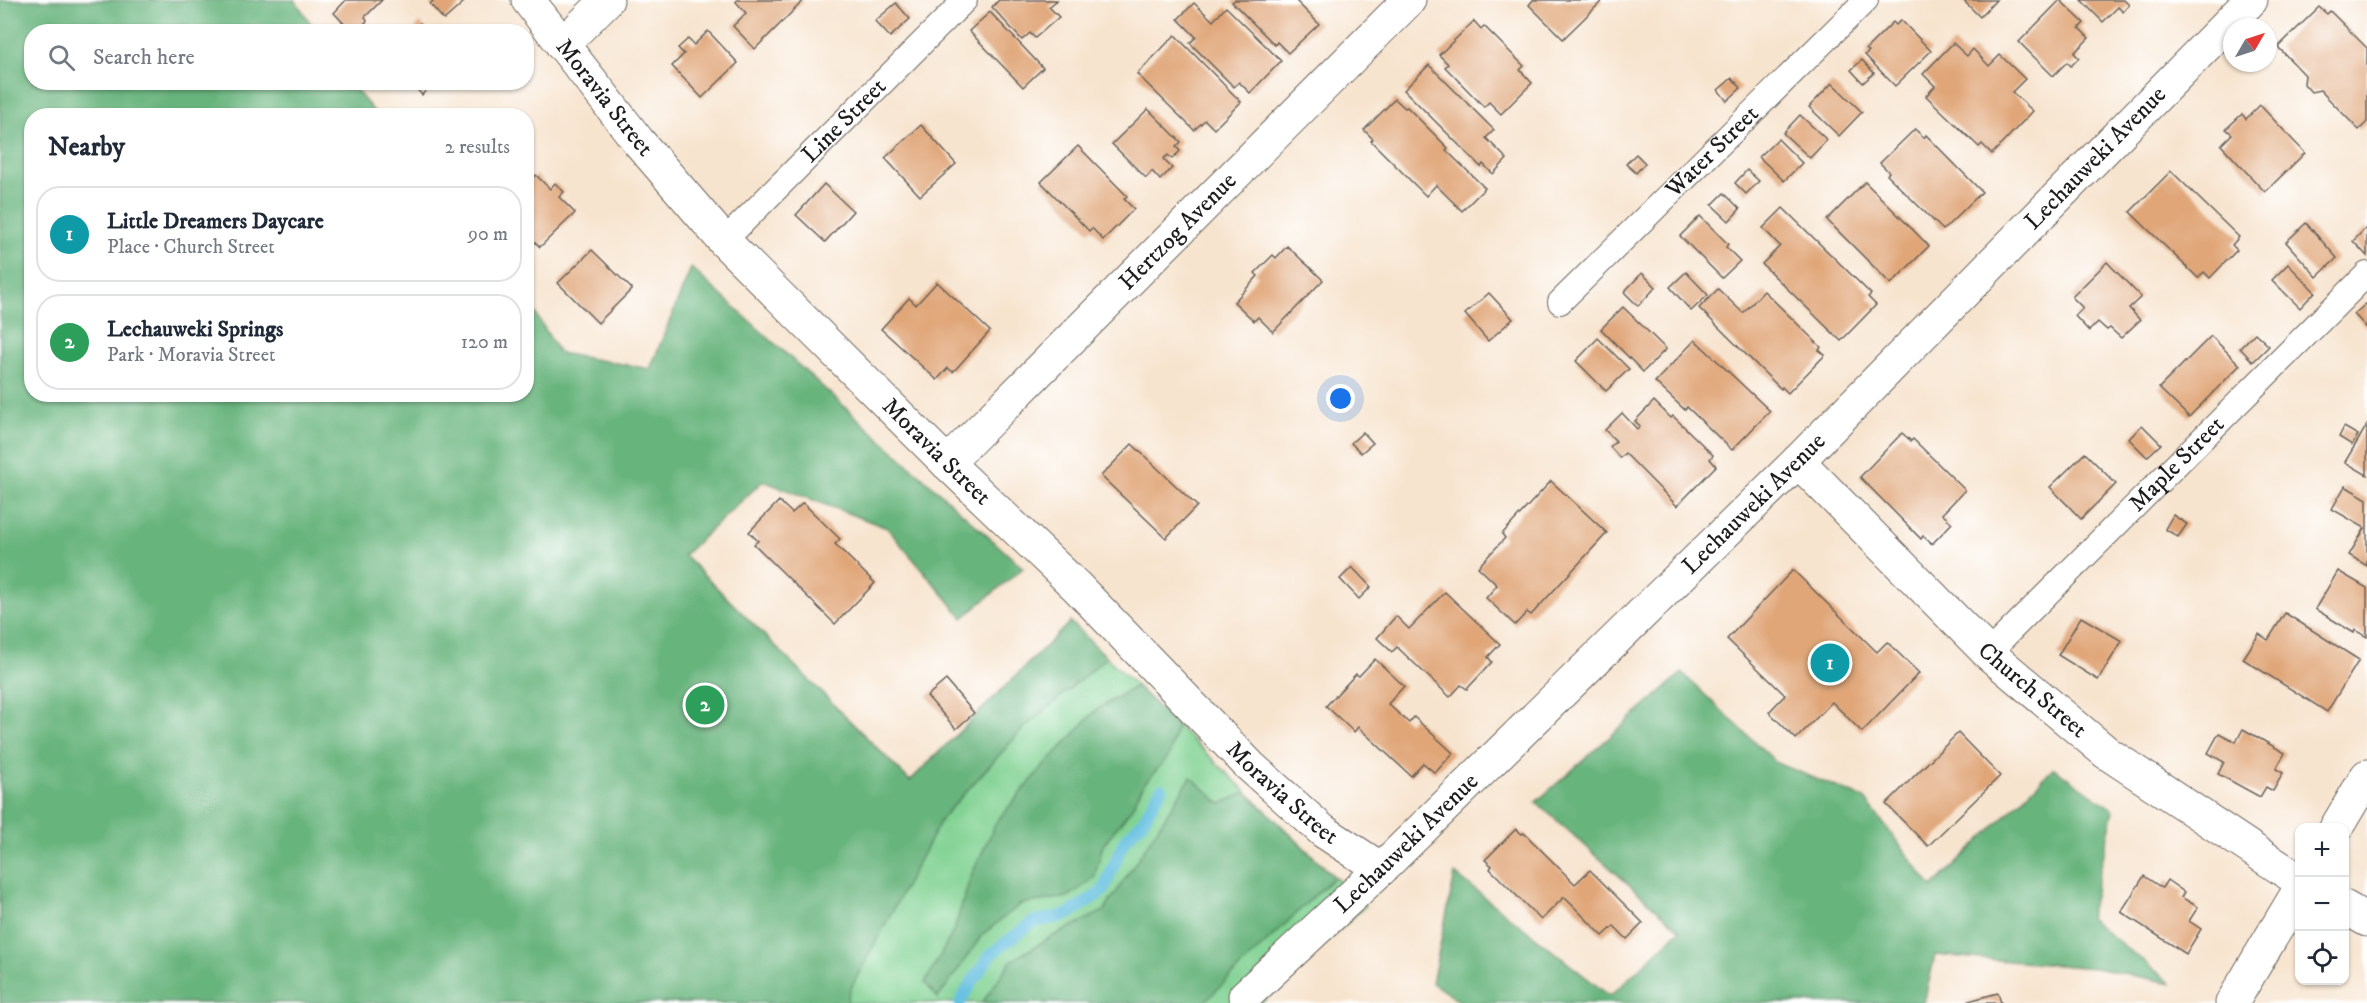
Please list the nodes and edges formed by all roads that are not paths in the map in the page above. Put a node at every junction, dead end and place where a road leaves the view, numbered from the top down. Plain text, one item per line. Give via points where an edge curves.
1 (528, 0) edge
2 (607, 0) edge
3 (965, 0) edge
4 (1409, 0) edge
5 (1866, 0) edge
6 (2251, 0) edge
7 (562, 45) junction
8 (724, 241) junction
9 (2367, 274) edge
10 (1560, 302) dead end
11 (1798, 461) junction
12 (947, 463) junction
13 (1988, 653) junction
14 (2367, 776) edge
15 (2339, 823) edge
16 (1381, 869) junction
17 (2295, 878) edge
18 (2295, 897) edge
19 (2349, 910) edge
20 (2367, 920) edge
21 (1245, 996) dead end
22 (2232, 1003) edge

1 - 7 street, Moravia Street
2 - 7 street
3 - 8 lane, Line Street
4 - 12 street, Hertzog Avenue
5 - 10 lane, Water Street
6 - 11 street, Lechauweki Avenue
7 - 8 street, Moravia Street
8 - 12 street, Moravia Street
9 - 13 lane, Maple Street
11 - 13 street, Church Street
11 - 16 street, Lechauweki Avenue
12 - 16 street, Moravia Street via 1077,587 1250,766 1323,831
13 - 17 street, Church Street via 2107,753
14 - 15 street
16 - 21 street, Lechauweki Avenue
18 - 22 street
19 - 20 street

